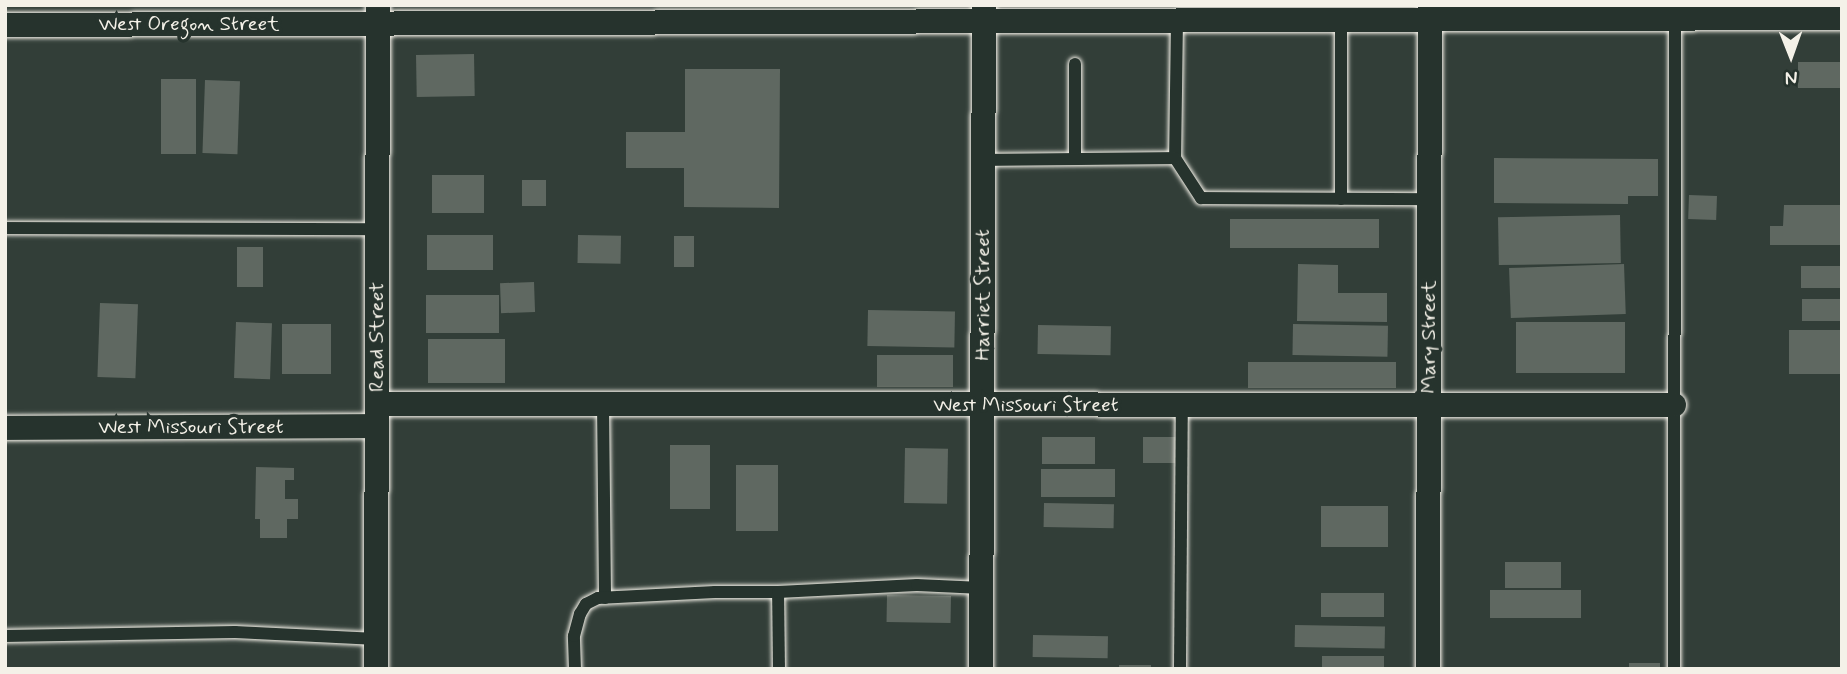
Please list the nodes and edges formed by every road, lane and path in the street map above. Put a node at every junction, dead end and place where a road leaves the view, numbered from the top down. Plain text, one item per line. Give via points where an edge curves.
1 (1430, 12) edge
2 (984, 13) edge
3 (378, 14) edge
4 (591, 14) edge
5 (1675, 18) junction
6 (1842, 18) edge
7 (1177, 20) junction
8 (1341, 20) junction
9 (5, 25) edge
10 (1075, 64) dead end
11 (1175, 158) junction
12 (1075, 159) junction
13 (983, 160) junction
14 (1341, 199) junction
15 (1430, 199) junction
16 (5, 228) edge
17 (377, 229) junction
18 (603, 404) junction
19 (982, 405) junction
20 (1182, 405) junction
21 (1429, 405) junction
22 (1674, 405) junction
23 (377, 415) junction
24 (5, 428) edge
25 (982, 588) junction
26 (778, 592) junction
27 (605, 598) junction
28 (5, 636) edge
29 (377, 639) junction
30 (376, 669) edge
31 (575, 669) edge
32 (779, 669) edge
33 (981, 669) edge
34 (1180, 669) edge
35 (1428, 669) edge
36 (1674, 669) edge

1 - 5 street, West Oregon Street
1 - 8 street, West Oregon Street
1 - 15 street, Mary Street
2 - 4 street, West Oregon Street
2 - 7 street, West Oregon Street
2 - 13 street, Harriet Street
3 - 4 street, West Oregon Street
3 - 9 street, West Oregon Street
3 - 17 street, Read Street
5 - 6 street, West Oregon Street
5 - 22 lane
7 - 8 street, West Oregon Street
7 - 11 lane
8 - 14 lane
10 - 12 lane
11 - 12 lane
11 - 14 lane via 1201,198
12 - 13 lane
13 - 19 street, Harriet Street
14 - 15 lane
15 - 21 street, Mary Street
16 - 17 lane
17 - 23 street, Read Street
18 - 19 street, West Missouri Street
18 - 23 street, West Missouri Street
18 - 27 lane
19 - 20 street, West Missouri Street
19 - 25 street, Harriet Street
20 - 21 street, West Missouri Street
20 - 34 lane
21 - 22 street, West Missouri Street
21 - 35 street, Mary Street
22 - 36 lane
23 - 24 street, West Missouri Street
23 - 29 street, Read Street
25 - 26 lane via 917,585
25 - 33 street, Harriet Street
26 - 27 lane
26 - 32 lane
27 - 31 lane via 586,604 580,614 574,636
28 - 29 lane via 235,632
29 - 30 street, Read Street

